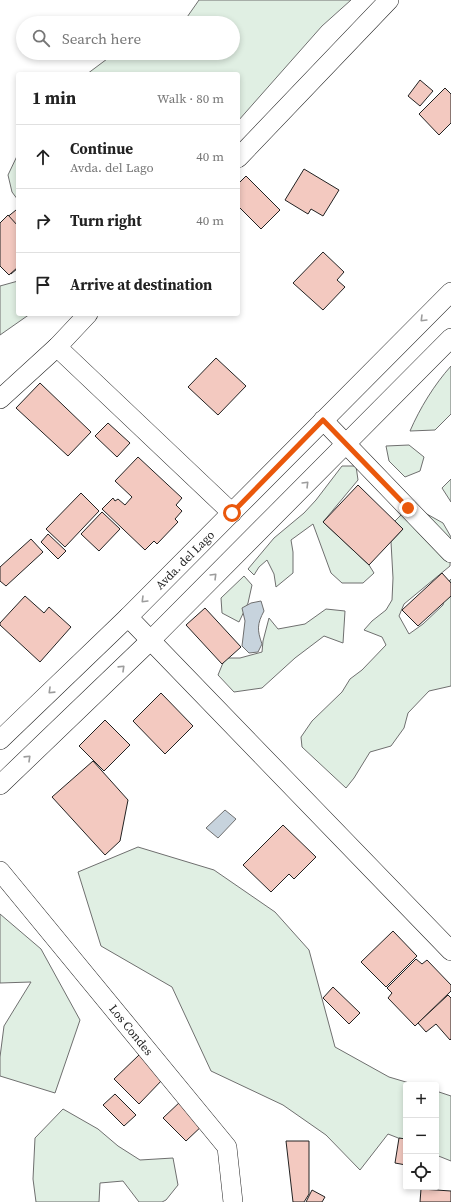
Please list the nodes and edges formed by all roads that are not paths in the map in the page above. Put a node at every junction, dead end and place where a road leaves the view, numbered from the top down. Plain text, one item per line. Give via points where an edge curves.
1 (389, 0) edge
2 (240, 156) edge
3 (451, 292) edge
4 (86, 316) edge
5 (451, 338) edge
6 (57, 347) junction
7 (0, 399) edge
8 (323, 420) junction
9 (346, 443) junction
10 (232, 513) junction
11 (451, 553) edge
12 (128, 617) junction
13 (151, 640) junction
14 (0, 740) edge
15 (0, 785) edge
16 (0, 871) edge
17 (451, 951) edge
18 (234, 1202) edge

1 - 2 street
3 -> 8 street, Avda. del Lago
4 - 6 street
5 - 9 street
6 - 7 street
6 - 10 street
8 - 9 street
8 - 10 street, Avda. del Lago
9 - 11 street
13 -> 9 street
10 -> 12 street, Avda. del Lago
12 - 13 street
12 -> 14 street, Avda. del Lago
15 -> 13 street
13 - 17 street
16 - 18 street, Los Condes via 227,1147

